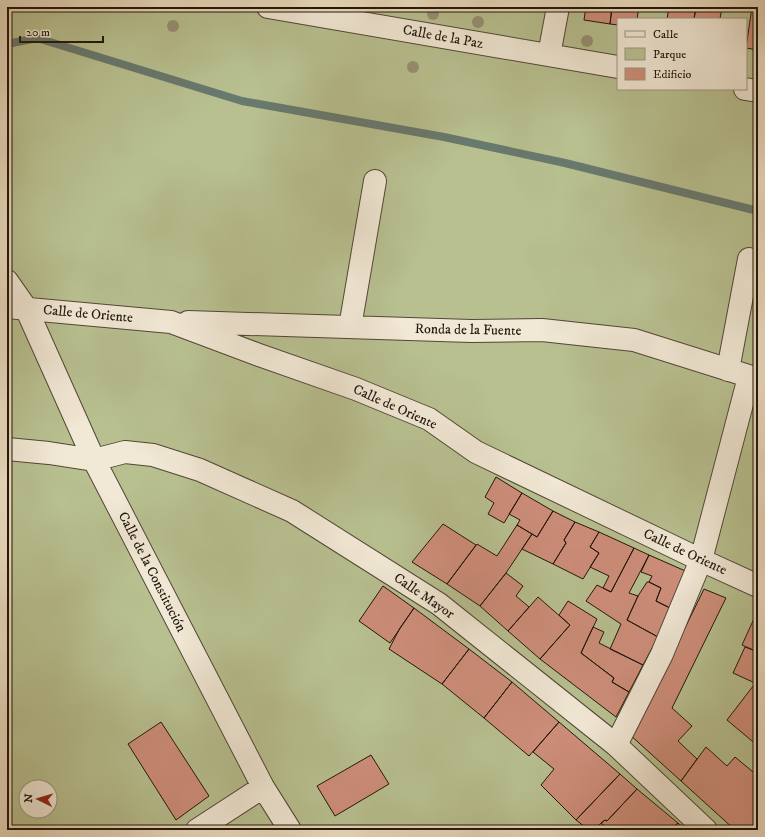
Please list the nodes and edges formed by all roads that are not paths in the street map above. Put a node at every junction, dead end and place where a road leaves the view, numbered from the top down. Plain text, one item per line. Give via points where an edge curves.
1 (268, 7) edge
2 (558, 7) edge
3 (549, 55) junction
4 (617, 67) edge
5 (747, 89) edge
6 (758, 91) edge
7 (375, 181) dead end
8 (749, 259) dead end
9 (7, 281) edge
10 (17, 308) edge
11 (171, 322) junction
12 (265, 325) junction
13 (350, 327) junction
14 (259, 355) junction
15 (728, 370) junction
16 (753, 378) edge
17 (7, 449) edge
18 (94, 460) junction
19 (701, 560) junction
20 (758, 586) edge
21 (616, 745) junction
22 (263, 787) junction
23 (197, 830) edge
24 (290, 830) edge
25 (706, 830) edge

1 - 3 street, Calle de la Paz
2 - 3 street
3 - 4 street, Calle de la Paz
5 - 6 street
7 - 13 street
8 - 15 street
9 - 10 street, Calle de la Constitución
10 - 11 street, Calle de Oriente
10 - 18 street, Calle de la Constitución
11 - 12 street, Ronda de la Fuente
11 - 14 street, Calle de Oriente
12 - 13 street, Ronda de la Fuente
12 - 14 street
13 - 15 street, Ronda de la Fuente via 471,331 542,330 634,340
14 - 19 street, Calle de Oriente via 356,389 429,419 476,452
15 - 16 street, Ronda de la Fuente
16 - 19 street
17 - 18 street
18 - 21 street, Calle Mayor via 125,452 154,455 200,470 292,511 439,604
18 - 22 street, Calle de la Constitución
19 - 20 street, Calle de Oriente
19 - 21 street via 662,654
21 - 25 street, Calle Mayor
22 - 23 street
22 - 24 street, Calle de la Constitución

